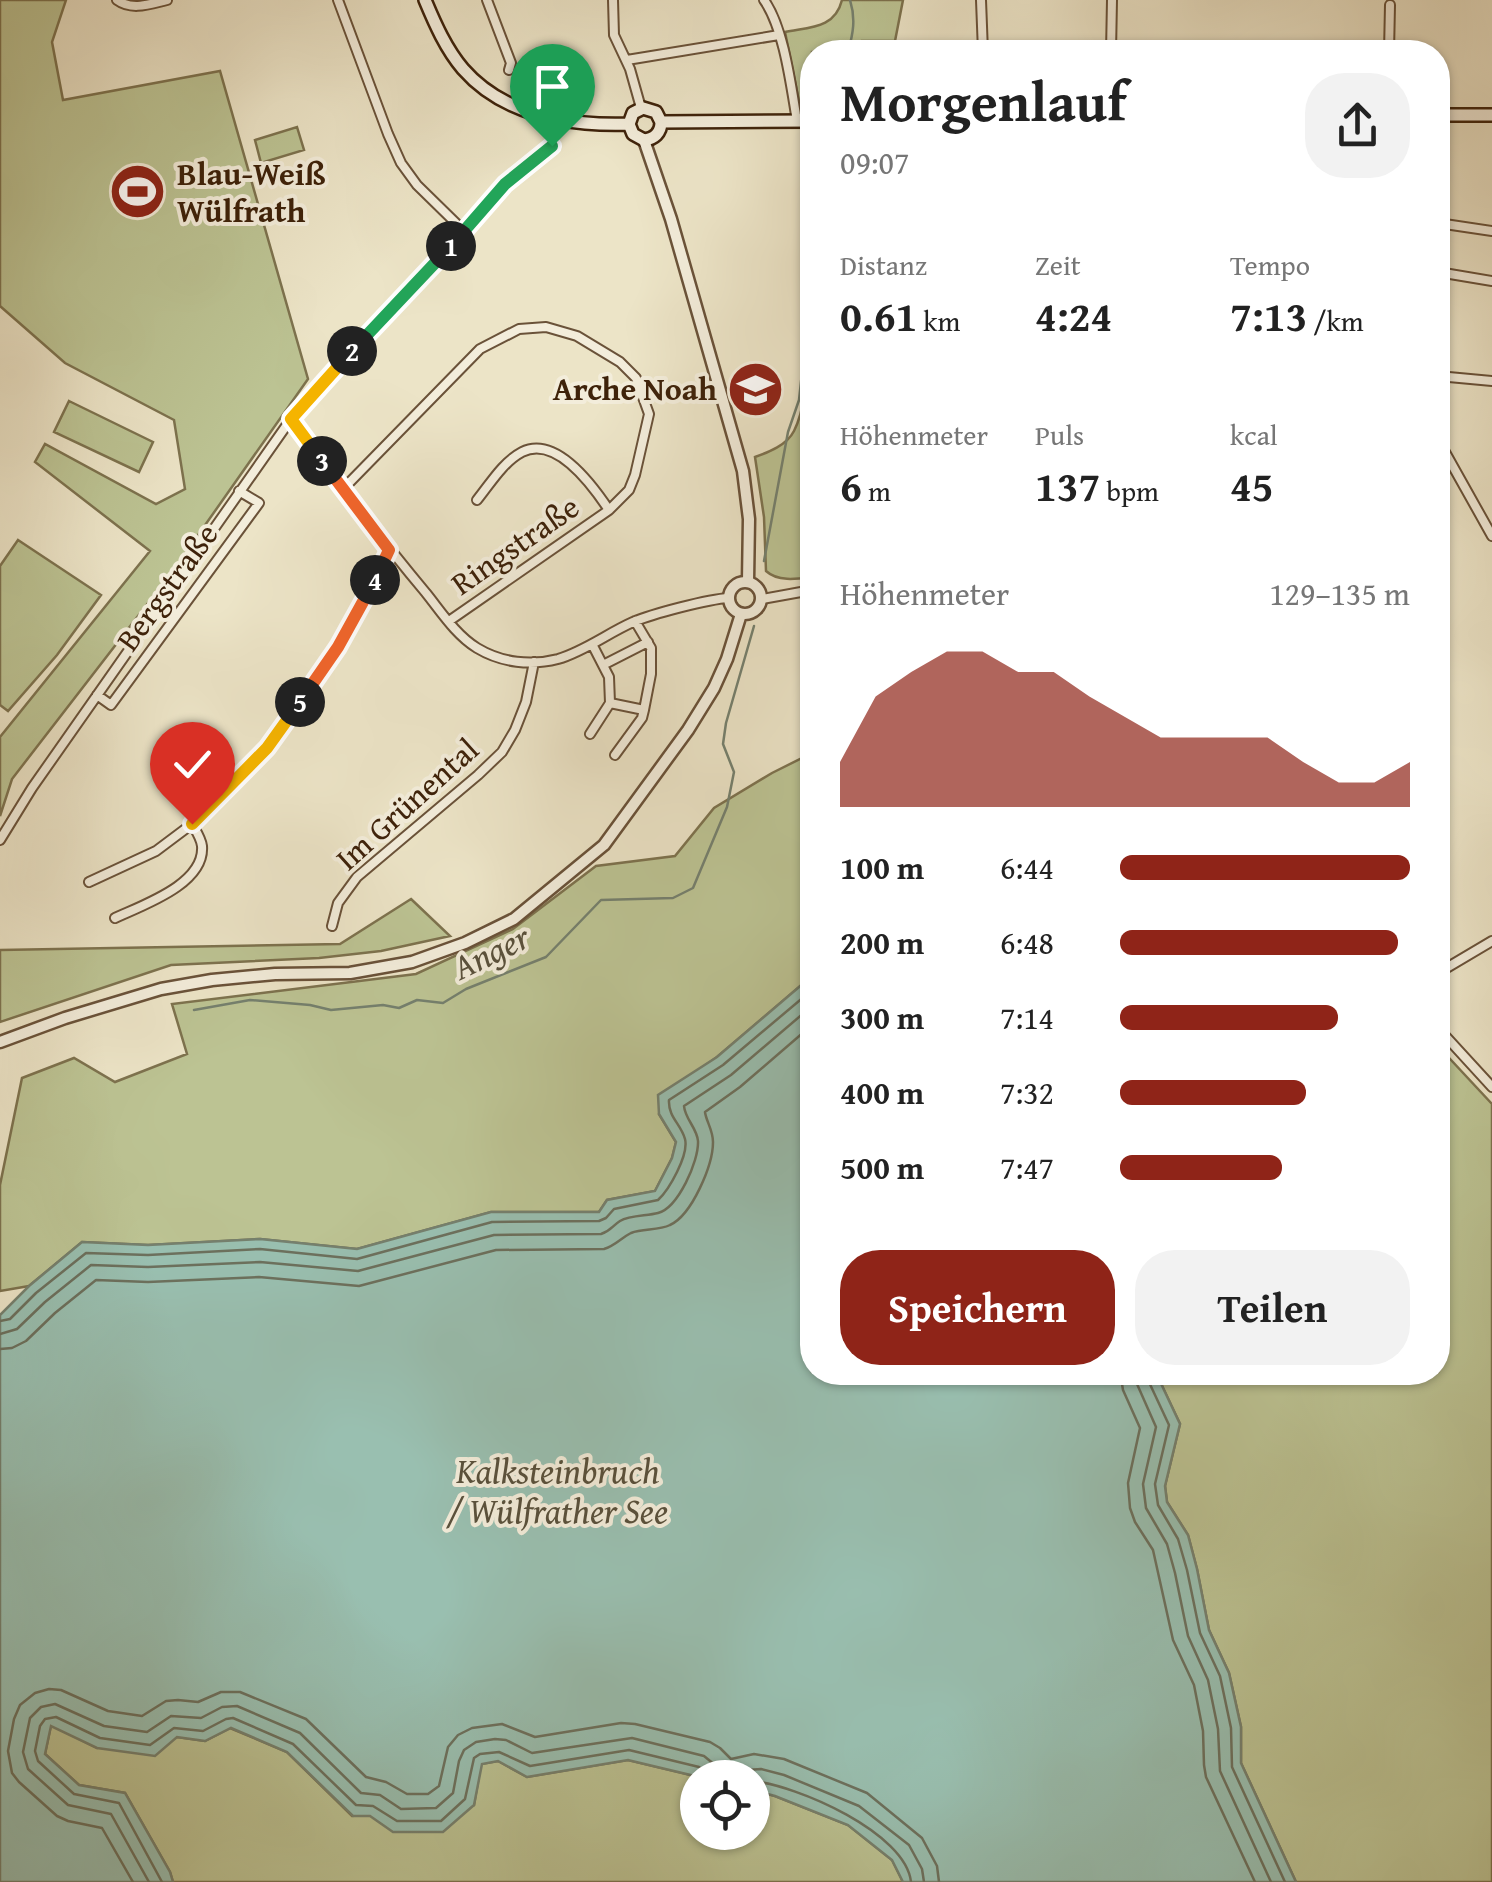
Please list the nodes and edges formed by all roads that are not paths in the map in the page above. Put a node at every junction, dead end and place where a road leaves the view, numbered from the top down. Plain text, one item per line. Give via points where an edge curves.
1 (117, 0) edge
2 (167, 0) edge
3 (338, 0) edge
4 (425, 0) edge
5 (487, 0) edge
6 (613, 0) edge
7 (764, 0) edge
8 (981, 0) edge
9 (1112, 0) edge
10 (1390, 5) dead end
11 (778, 35) junction
12 (983, 40) edge
13 (1111, 40) edge
14 (1389, 40) edge
15 (627, 60) junction
16 (509, 70) dead end
17 (641, 108) junction
18 (1492, 115) edge
19 (1450, 116) edge
20 (798, 121) joint
21 (661, 122) junction
22 (629, 124) junction
23 (644, 140) junction
24 (552, 146) dead end
25 (1450, 226) edge
26 (464, 231) junction
27 (1492, 231) edge
28 (1450, 274) edge
29 (1492, 280) edge
30 (1450, 377) edge
31 (1492, 381) edge
32 (291, 419) junction
33 (1450, 460) edge
34 (343, 489) junction
35 (239, 491) junction
36 (477, 500) dead end
37 (609, 510) junction
38 (1492, 536) edge
39 (389, 550) junction
40 (748, 581) junction
41 (800, 592) edge
42 (729, 598) junction
43 (762, 599) junction
44 (741, 614) junction
45 (449, 621) junction
46 (636, 621) junction
47 (648, 642) junction
48 (592, 644) junction
49 (534, 662) junction
50 (603, 666) junction
51 (98, 695) junction
52 (610, 703) junction
53 (644, 710) junction
54 (590, 734) dead end
55 (615, 756) dead end
56 (192, 824) junction
57 (0, 840) edge
58 (89, 882) dead end
59 (115, 918) dead end
60 (332, 926) dead end
61 (1492, 940) edge
62 (1450, 965) edge
63 (1450, 1041) edge
64 (0, 1042) edge
65 (1492, 1087) edge

1 - 2 street via 136,7
3 - 26 street via 402,163
4 - 22 main road via 463,69 504,100 577,123
5 - 16 street
6 - 15 street via 614,35
7 - 11 street
8 - 12 street
9 - 13 street
10 - 14 street
11 - 15 street
11 - 20 street
15 - 17 street
17 - 21 main road via 656,112
17 - 22 main road
18 - 19 main road
20 - 21 main road
21 - 23 main road via 654,137
22 - 23 main road
23 - 40 street via 743,471
24 - 26 street, Bergstraße via 505,184
25 - 27 street
26 - 32 street, Bergstraße
28 - 29 street
30 - 31 street
32 - 34 street
32 - 35 street, Bergstraße
33 - 38 street
34 - 37 street, Ringstraße via 480,349 519,329 546,327 620,362 636,378 649,414 629,490
34 - 39 street
35 - 51 street, Bergstraße
35 - 51 street, Bergstraße via 259,503 111,705
36 - 37 street, Ringstraße via 520,453 536,448 578,470
37 - 45 street, Ringstraße
39 - 45 street
39 - 56 street via 338,647 267,748
40 - 42 street via 734,585
40 - 43 street
41 - 43 street
42 - 44 street
42 - 46 street
43 - 44 street via 756,611
44 - 64 street via 714,688 604,846 514,920 412,962 161,989
45 - 49 street via 483,652
46 - 47 street
46 - 48 street
47 - 50 street
47 - 53 street
48 - 49 street
48 - 50 street
49 - 60 street, Im Grünental via 526,702 502,752 357,878 338,903
50 - 52 street
51 - 57 street, Bergstraße
52 - 53 street
52 - 54 street
53 - 55 street
56 - 58 street via 156,852
56 - 59 street via 202,842 192,876
61 - 62 street
63 - 65 street

